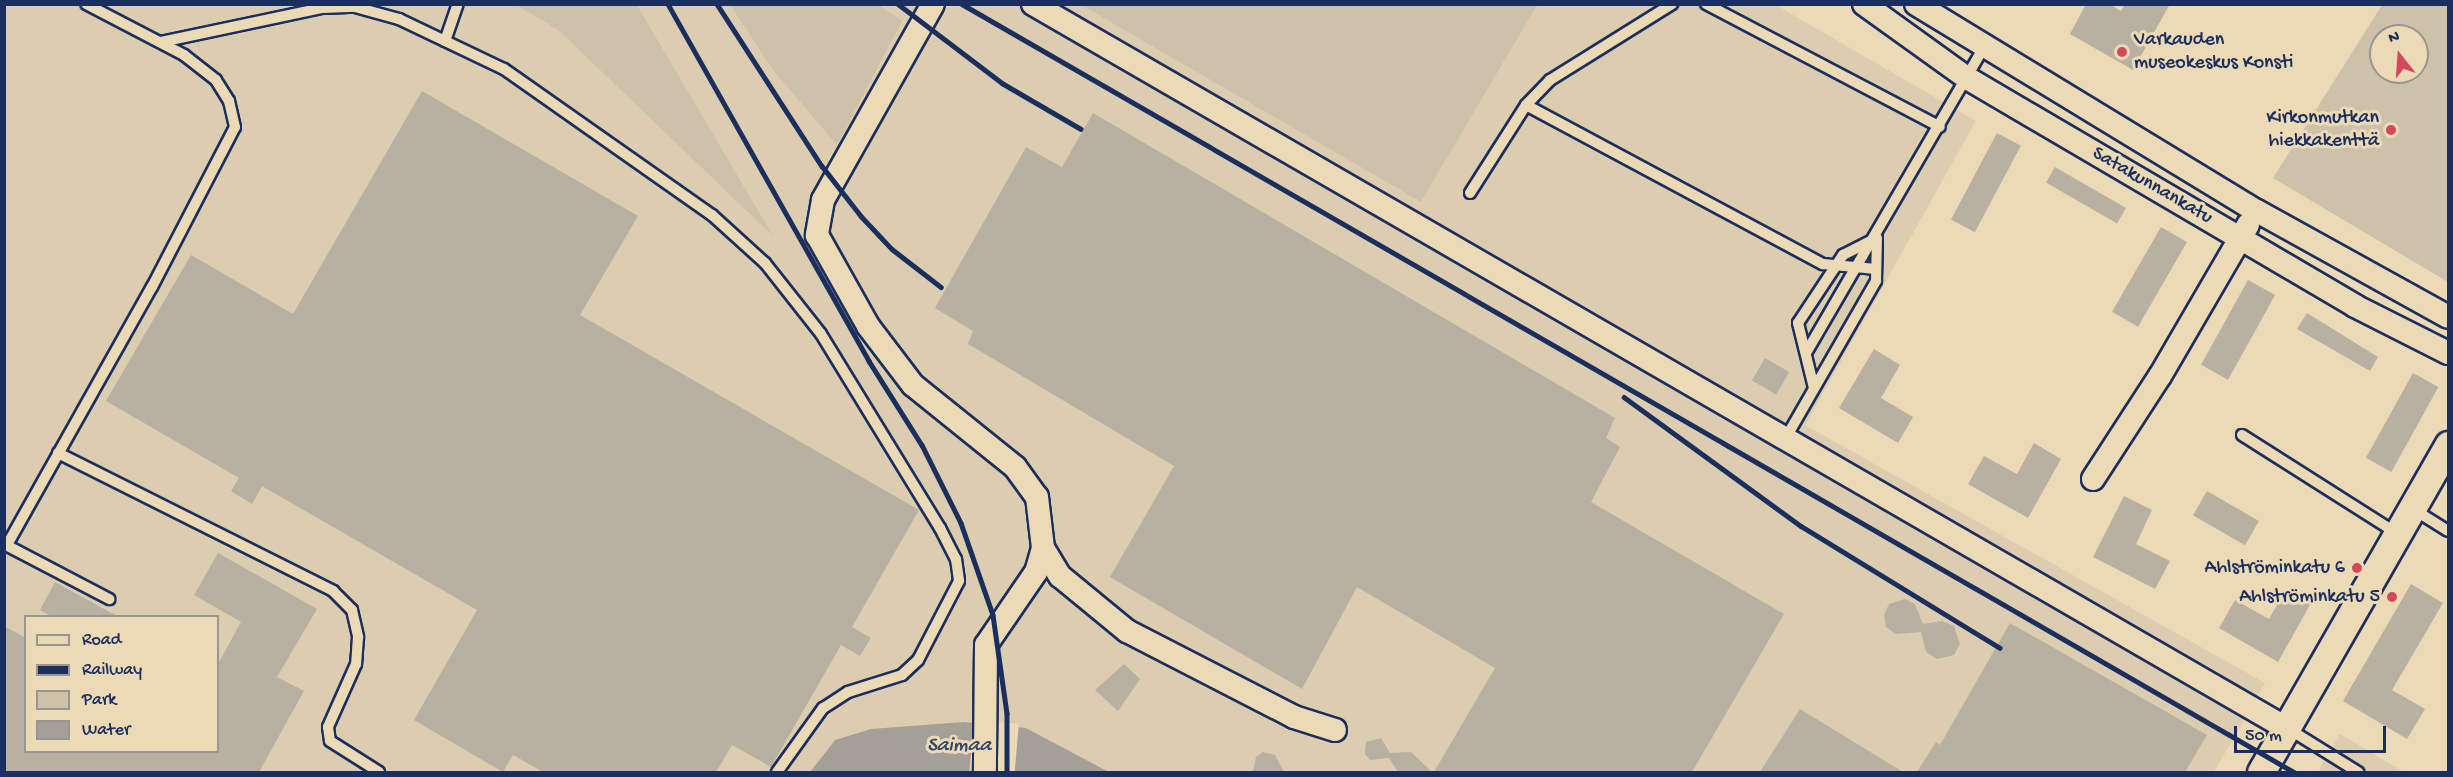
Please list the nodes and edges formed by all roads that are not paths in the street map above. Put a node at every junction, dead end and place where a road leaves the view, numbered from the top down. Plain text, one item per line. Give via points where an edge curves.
1 (87, 4) edge
2 (458, 4) edge
3 (933, 4) edge
4 (1033, 4) edge
5 (1672, 4) edge
6 (1706, 4) edge
7 (1864, 4) edge
8 (1916, 4) edge
9 (445, 41) junction
10 (161, 42) junction
11 (1985, 45) junction
12 (1967, 78) junction
13 (1526, 105) junction
14 (1940, 127) junction
15 (1470, 193) dead end
16 (2257, 211) junction
17 (1877, 237) junction
18 (2240, 237) junction
19 (1836, 265) junction
20 (1859, 267) junction
21 (1876, 269) junction
22 (2448, 317) edge
23 (1806, 353) junction
24 (2448, 353) edge
25 (1814, 388) junction
26 (2242, 435) dead end
27 (1784, 441) junction
28 (2448, 444) edge
29 (58, 453) junction
30 (2093, 479) dead end
31 (2413, 509) junction
32 (2448, 531) edge
33 (2398, 534) junction
34 (6, 544) edge
35 (1043, 548) junction
36 (110, 599) dead end
37 (2286, 728) junction
38 (1335, 730) dead end
39 (379, 772) edge
40 (777, 772) edge
41 (985, 772) edge
42 (2261, 772) edge
43 (2358, 772) edge

1 - 10 lane
2 - 9 lane
3 - 35 street via 823,200 817,235 868,326 913,385 1015,468 1031,490 1043,522
4 - 27 street
5 - 13 lane via 1550,80
6 - 14 lane
7 - 12 street, Satakunnankatu
8 - 11 street, Satakunnankatu
9 - 10 lane via 399,18 355,7 322,8
9 - 40 lane via 504,69 712,215 765,263 821,334 956,559 959,581 918,660 902,675 848,692 823,708
10 - 29 lane via 216,80 230,101 235,127 226,151
11 - 12 lane
11 - 16 street, Satakunnankatu
12 - 14 lane
12 - 18 street, Satakunnankatu
13 - 15 lane
13 - 19 lane via 1803,255
14 - 17 lane
16 - 18 street
16 - 22 street, Satakunnankatu
17 - 19 lane via 1843,255
17 - 20 lane
17 - 21 lane
18 - 24 street, Satakunnankatu via 2355,306
18 - 30 street via 2160,376
19 - 20 lane
19 - 23 lane via 1798,323
20 - 21 lane
20 - 23 lane
21 - 25 lane via 1876,281
23 - 25 lane
25 - 27 lane
26 - 33 lane
27 - 37 street
28 - 31 street
29 - 34 lane
29 - 39 lane via 333,591 352,610 358,637 356,664 328,727 330,741
31 - 32 lane
31 - 33 street
33 - 37 street
34 - 36 lane
35 - 38 street via 1060,576 1127,631 1294,717
35 - 41 street via 1036,572 986,645
37 - 42 street
37 - 43 lane

